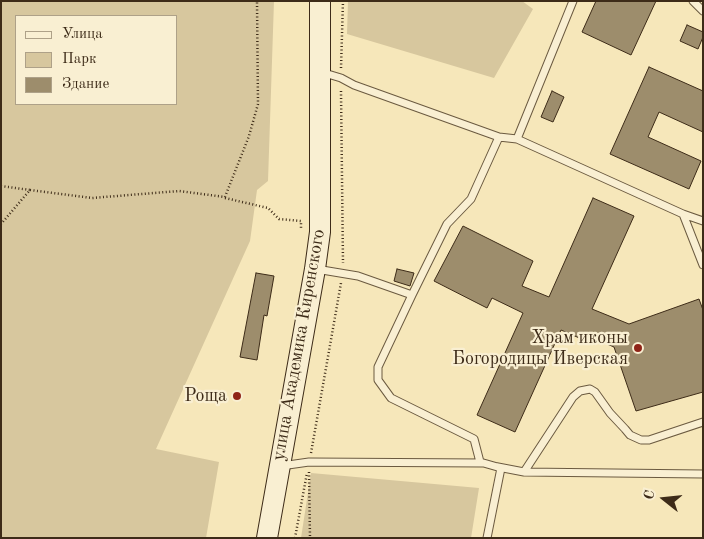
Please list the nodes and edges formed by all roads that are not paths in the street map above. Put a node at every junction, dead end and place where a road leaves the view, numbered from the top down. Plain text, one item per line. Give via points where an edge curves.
1 (320, 1) edge
2 (573, 1) edge
3 (693, 1) edge
4 (703, 11) edge
5 (321, 72) junction
6 (499, 136) junction
7 (517, 139) junction
8 (683, 214) junction
9 (703, 220) edge
10 (703, 265) edge
11 (316, 269) junction
12 (412, 295) junction
13 (703, 422) edge
14 (480, 462) junction
15 (278, 467) junction
16 (501, 468) junction
17 (524, 472) junction
18 (703, 474) edge
19 (267, 538) edge
20 (487, 538) edge

1 - 5 main road, улица Академика Киренского
2 - 7 lane
3 - 4 lane
5 - 6 lane
5 - 11 main road, улица Академика Киренского via 320,232
6 - 7 lane
6 - 12 lane via 471,198 447,224
7 - 8 lane
8 - 9 lane
8 - 10 lane
11 - 12 lane via 358,276
11 - 15 main road, улица Академика Киренского
12 - 14 lane via 378,367 378,380 391,398 474,440
13 - 17 lane via 641,440 625,430 596,392 580,391
14 - 15 lane via 309,462
14 - 16 lane
15 - 19 main road, улица Академика Киренского
16 - 17 lane
16 - 20 lane
17 - 18 lane

